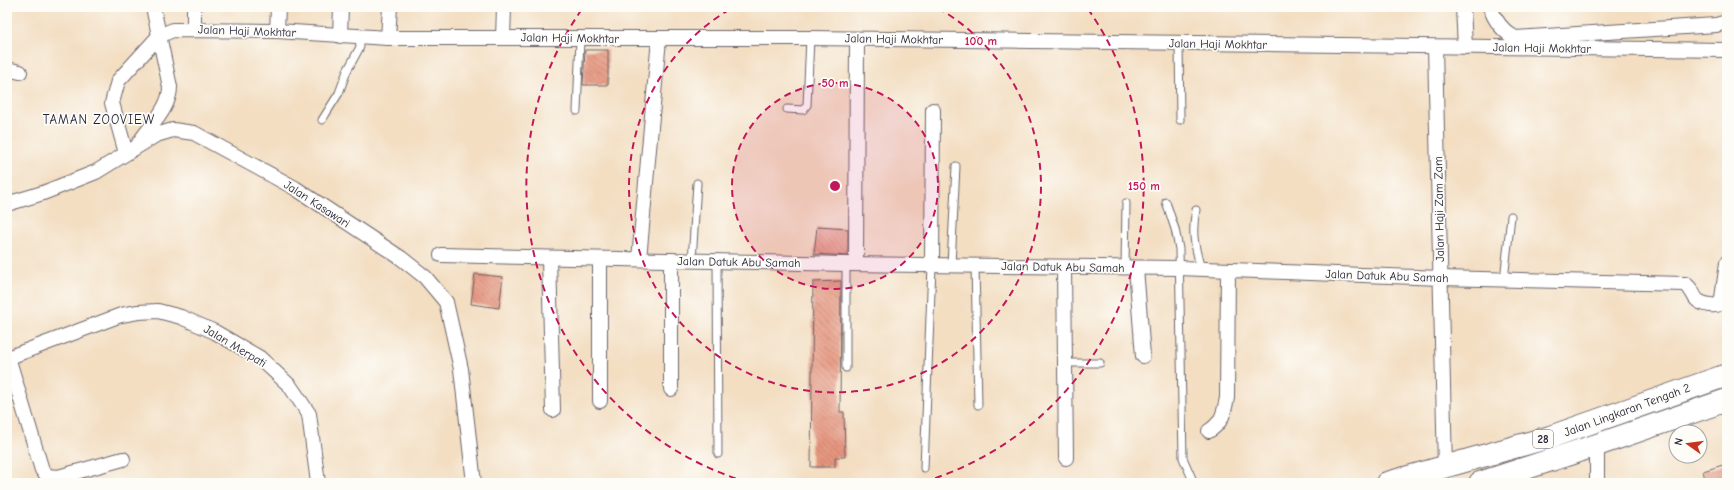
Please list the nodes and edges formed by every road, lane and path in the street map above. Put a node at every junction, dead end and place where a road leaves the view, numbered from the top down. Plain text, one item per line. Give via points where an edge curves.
1 (153, 7) edge
2 (194, 7) edge
3 (278, 7) edge
4 (341, 7) edge
5 (390, 7) edge
6 (504, 7) edge
7 (1463, 7) edge
8 (1490, 7) edge
9 (1727, 22) edge
10 (194, 29) junction
11 (277, 31) junction
12 (159, 36) junction
13 (340, 36) junction
14 (359, 36) junction
15 (388, 38) junction
16 (503, 38) junction
17 (810, 38) junction
18 (580, 39) junction
19 (659, 39) junction
20 (857, 39) junction
21 (1179, 43) junction
22 (1435, 47) junction
23 (1465, 47) junction
24 (1727, 50) edge
25 (787, 109) dead end
26 (933, 110) dead end
27 (577, 111) dead end
28 (322, 120) dead end
29 (1180, 120) dead end
30 (131, 150) junction
31 (956, 166) dead end
32 (696, 183) dead end
33 (1166, 202) dead end
34 (1126, 203) dead end
35 (7, 204) edge
36 (1196, 210) dead end
37 (1511, 216) dead end
38 (441, 255) dead end
39 (549, 258) junction
40 (600, 259) junction
41 (639, 259) junction
42 (671, 260) junction
43 (692, 261) junction
44 (717, 261) junction
45 (1727, 263) edge
46 (851, 264) junction
47 (951, 265) junction
48 (975, 265) junction
49 (932, 266) junction
50 (1064, 267) junction
51 (1130, 268) junction
52 (1179, 268) junction
53 (1202, 269) junction
54 (1228, 270) junction
55 (1440, 278) junction
56 (1504, 280) junction
57 (1143, 356) dead end
58 (7, 357) edge
59 (1065, 363) junction
60 (1100, 363) dead end
61 (846, 368) dead end
62 (1727, 375) edge
63 (671, 389) dead end
64 (1727, 400) edge
65 (600, 401) dead end
66 (978, 405) dead end
67 (554, 410) dead end
68 (1209, 431) dead end
69 (1598, 445) junction
70 (718, 454) dead end
71 (1066, 458) dead end
72 (123, 459) dead end
73 (924, 468) dead end
74 (1445, 468) junction
75 (1488, 482) edge
76 (318, 483) edge
77 (474, 483) edge
78 (1194, 483) edge
79 (1387, 483) edge
80 (1597, 483) edge

1 - 12 street
2 - 10 street
3 - 11 street
4 - 13 street
5 - 15 street
6 - 16 street
7 - 23 street
8 - 9 street via 1504,32 1515,38 1716,25
10 - 11 street, Jalan Haji Mokhtar
10 - 12 street, Jalan Haji Mokhtar via 173,30
11 - 13 street, Jalan Haji Mokhtar
12 - 30 street via 170,96 166,105
12 - 30 street via 118,81 112,103
13 - 14 street, Jalan Haji Mokhtar
14 - 15 street, Jalan Haji Mokhtar
14 - 28 lane via 360,48
15 - 16 street, Jalan Haji Mokhtar
16 - 18 street, Jalan Haji Mokhtar
17 - 19 street, Jalan Haji Mokhtar
17 - 20 street, Jalan Haji Mokhtar
17 - 25 lane via 807,105 803,110
18 - 19 street, Jalan Haji Mokhtar
18 - 27 lane
19 - 41 street
20 - 21 street, Jalan Haji Mokhtar
20 - 46 street
21 - 22 street, Jalan Haji Mokhtar
21 - 29 lane
22 - 23 street, Jalan Haji Mokhtar
22 - 55 street, Jalan Haji Zam Zam
23 - 24 street, Jalan Haji Mokhtar
26 - 49 street
30 - 35 street, Jalan Kasawari via 96,172
30 - 77 street, Jalan Kasawari via 156,135 173,130 194,133 295,188 401,258 425,277 446,302 461,369
31 - 47 lane
32 - 43 lane
33 - 52 lane via 1179,249
34 - 51 lane
36 - 53 lane via 1193,241
37 - 56 lane
38 - 39 street, Jalan Datuk Abu Samah
39 - 40 street, Jalan Datuk Abu Samah
39 - 67 street
40 - 41 street, Jalan Datuk Abu Samah
40 - 65 street
41 - 42 street, Jalan Datuk Abu Samah
42 - 43 street, Jalan Datuk Abu Samah
42 - 63 street
43 - 44 street, Jalan Datuk Abu Samah
44 - 46 street, Jalan Datuk Abu Samah
44 - 70 lane
45 - 56 street, Jalan Datuk Abu Samah via 1722,298 1716,306 1702,304 1696,300 1685,284
46 - 49 street, Jalan Datuk Abu Samah
46 - 61 lane
47 - 48 street, Jalan Datuk Abu Samah
47 - 49 street, Jalan Datuk Abu Samah
48 - 50 street, Jalan Datuk Abu Samah
48 - 66 lane
49 - 73 lane
50 - 51 street, Jalan Datuk Abu Samah
50 - 59 street
51 - 52 street, Jalan Datuk Abu Samah
51 - 57 street
52 - 53 street, Jalan Datuk Abu Samah
52 - 78 lane via 1183,458
53 - 54 street, Jalan Datuk Abu Samah
54 - 55 street, Jalan Datuk Abu Samah
54 - 68 street via 1227,398 1221,421
55 - 56 street, Jalan Datuk Abu Samah
55 - 74 street, Jalan Haji Zam Zam
58 - 72 street via 42,470 48,476 58,478
58 - 76 street, Jalan Merpati via 121,315 158,311 180,316 215,332 260,358 290,386 309,414
59 - 60 lane
59 - 71 street
62 - 74 highway, Jalan Lingkaran Tengah 2 / 28 via 1550,437
64 - 69 highway, Jalan Lingkaran Tengah 2 / 28
69 - 75 highway, Jalan Lingkaran Tengah 2 / 28
69 - 80 street
74 - 79 highway, Jalan Lingkaran Tengah 2 / 28

